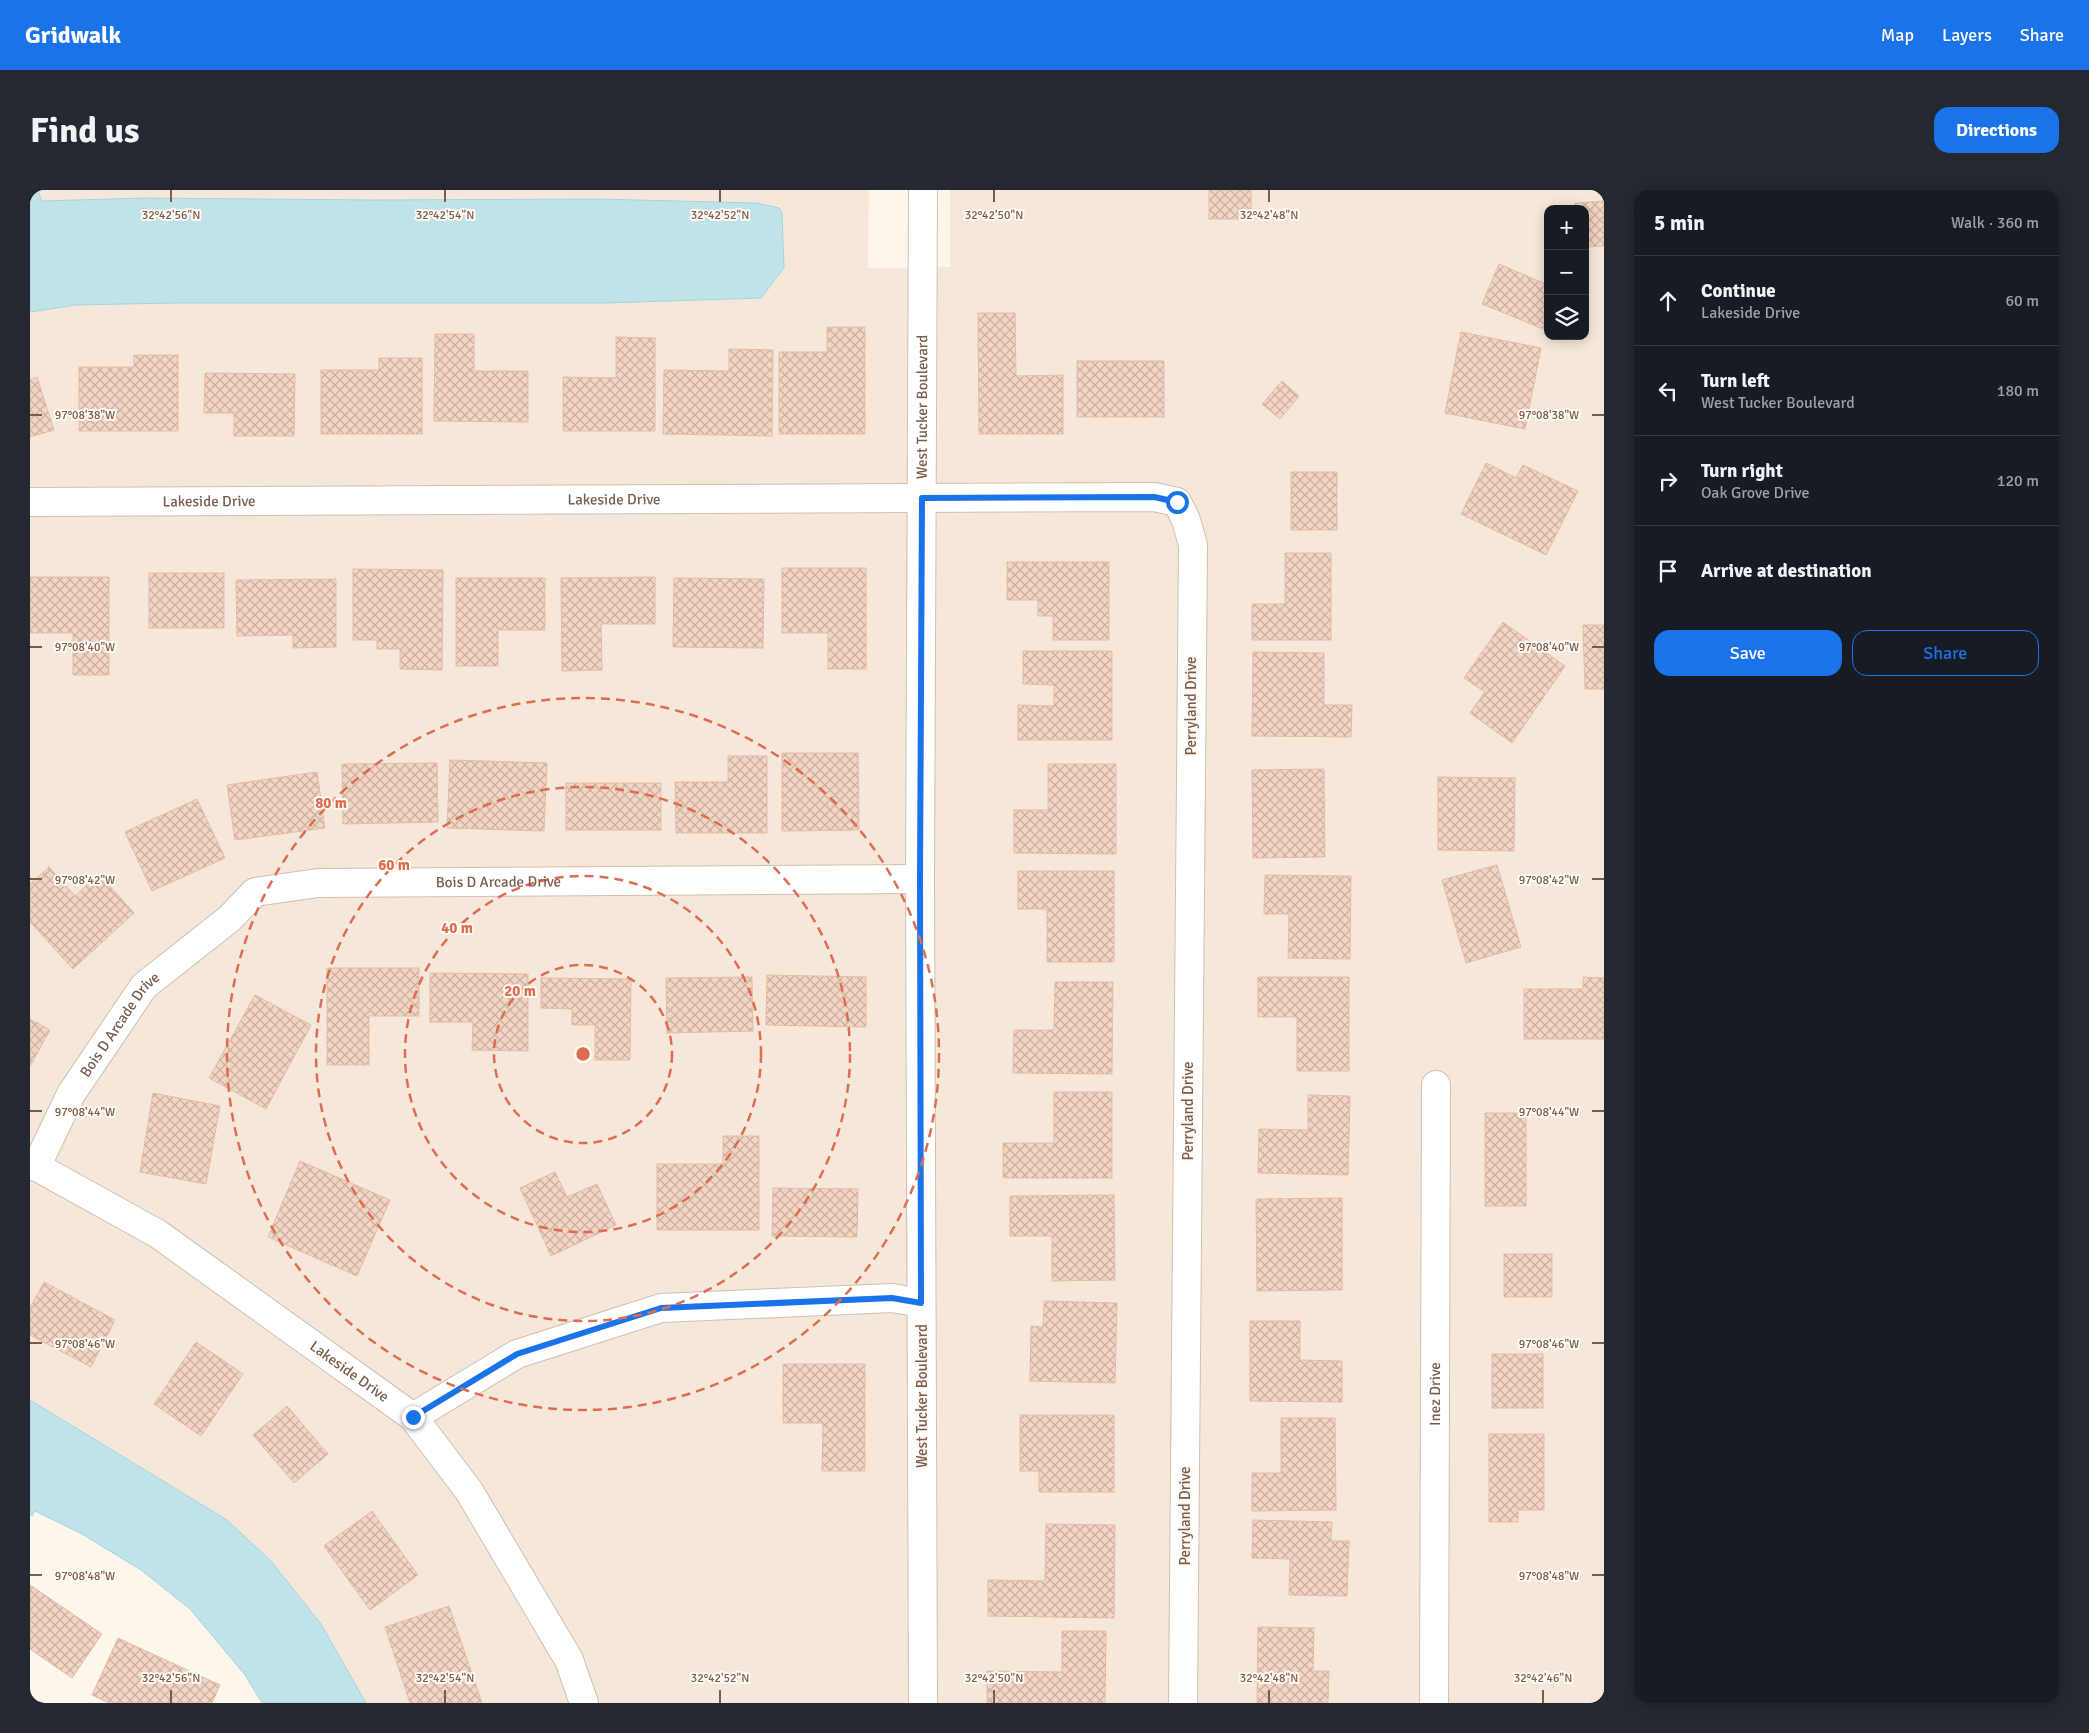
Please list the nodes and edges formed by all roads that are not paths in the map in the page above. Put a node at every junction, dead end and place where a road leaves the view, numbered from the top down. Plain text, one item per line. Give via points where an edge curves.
1 (923, 190) edge
2 (922, 498) junction
3 (30, 502) edge
4 (1186, 520) joint
5 (920, 879) junction
6 (1436, 1085) dead end
7 (33, 1165) edge
8 (921, 1303) junction
9 (413, 1417) junction
10 (584, 1703) edge
11 (923, 1703) edge
12 (1183, 1703) edge
13 (1434, 1703) edge

1 - 2 street, West Tucker Boulevard
2 - 3 street, Lakeside Drive
2 - 4 street, Lakeside Drive via 1154,497 1177,502
2 - 5 street, West Tucker Boulevard
4 - 12 street, Perryland Drive via 1193,555
5 - 7 street, Bois D Arcade Drive via 318,883 255,892 229,919 144,986 72,1094
5 - 8 street, West Tucker Boulevard
6 - 13 street, Inez Drive
7 - 9 street, Lakeside Drive via 158,1234
8 - 9 street via 892,1298 661,1308 517,1354
8 - 11 street, West Tucker Boulevard
9 - 10 street, Lakeside Drive via 469,1491 568,1660

